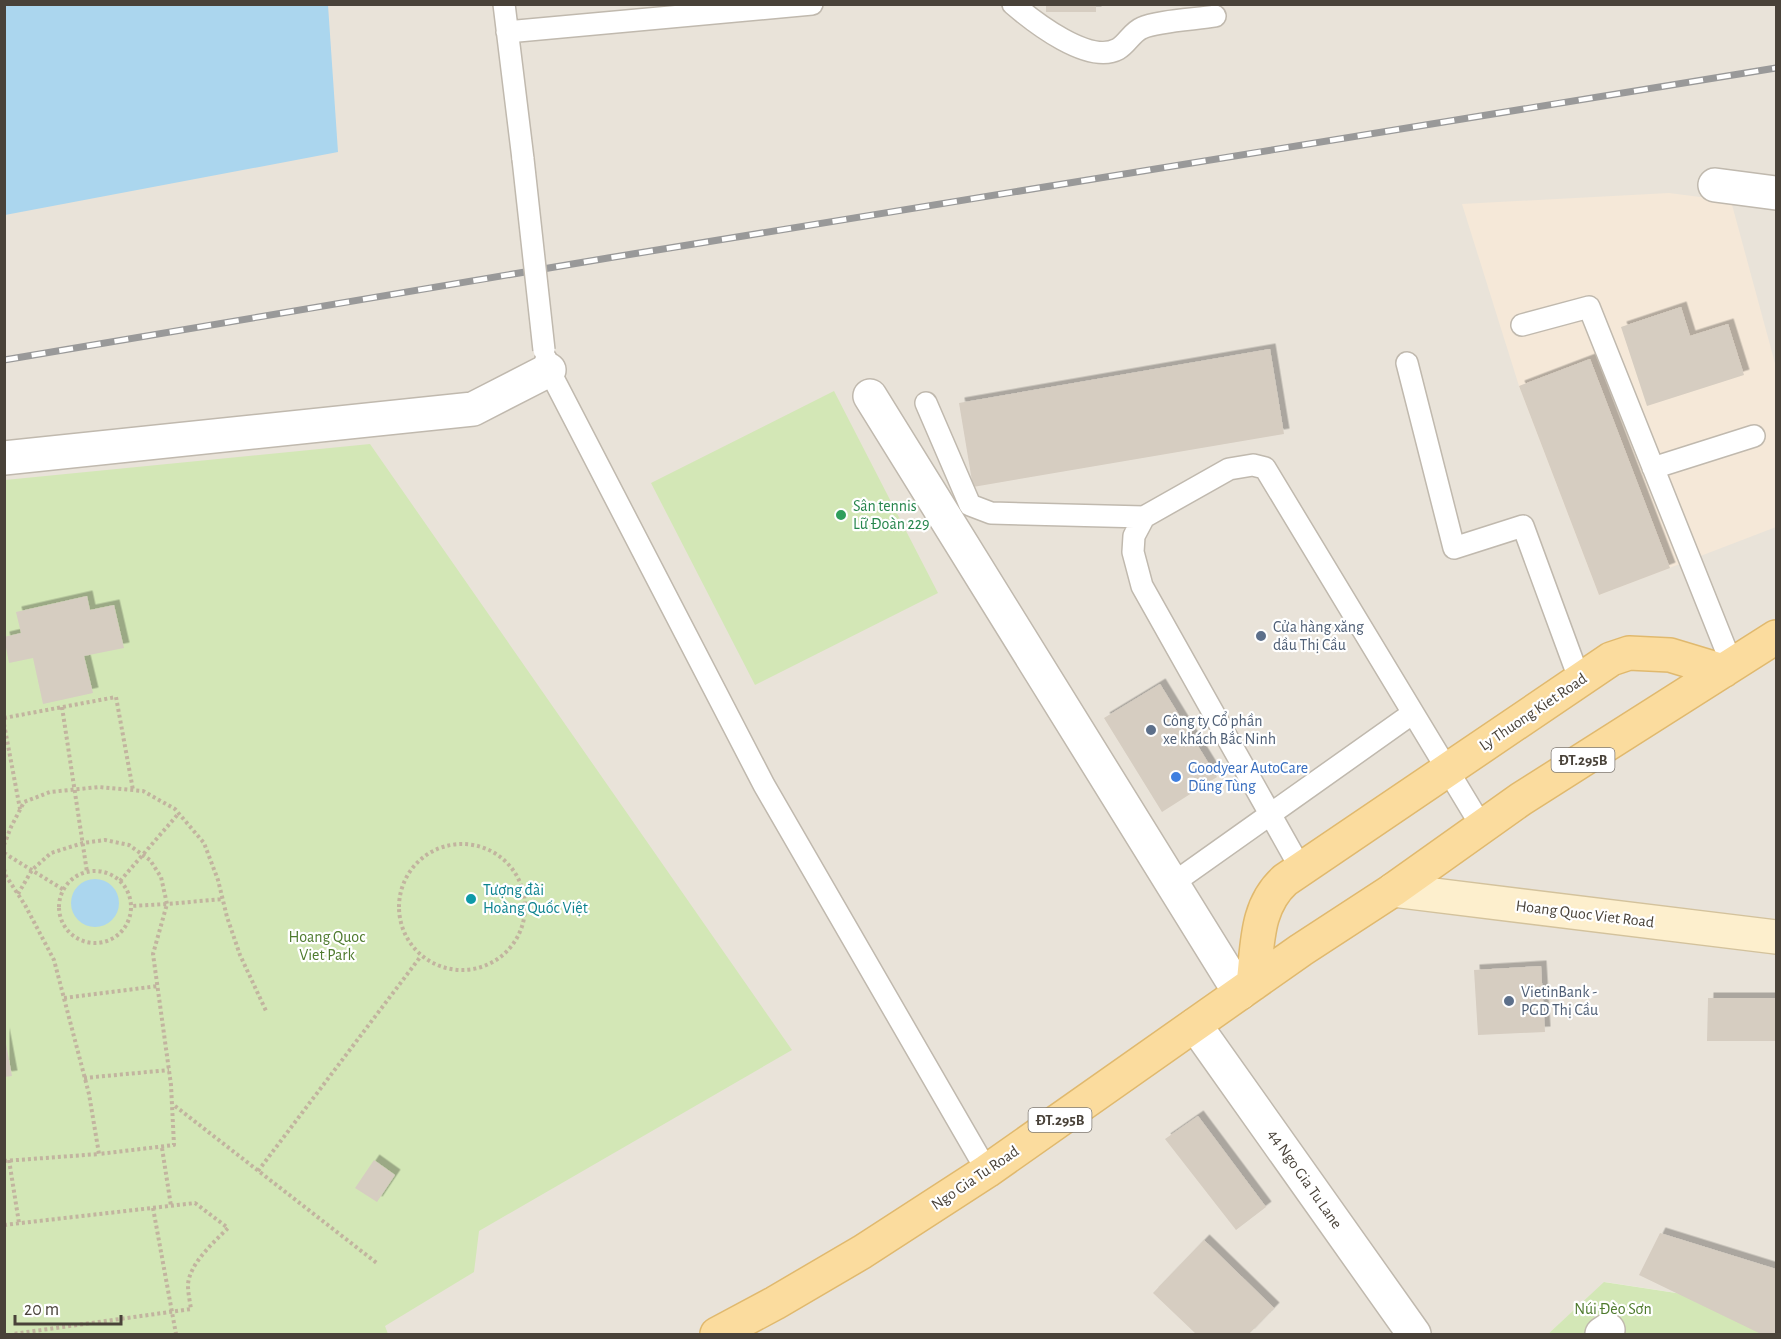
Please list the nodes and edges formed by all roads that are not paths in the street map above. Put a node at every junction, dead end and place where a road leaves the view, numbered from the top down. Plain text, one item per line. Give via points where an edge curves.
1 (504, 4) edge
2 (812, 4) edge
3 (1013, 4) edge
4 (1215, 16) dead end
5 (507, 32) junction
6 (1715, 185) dead end
7 (1776, 193) edge
8 (1522, 325) dead end
9 (546, 360) junction
10 (1407, 363) dead end
11 (870, 396) dead end
12 (926, 403) dead end
13 (1754, 436) dead end
14 (4, 458) edge
15 (1653, 468) junction
16 (1144, 517) junction
17 (1776, 637) edge
18 (1728, 668) junction
19 (1580, 681) junction
20 (1413, 713) junction
21 (1447, 770) junction
22 (1270, 813) junction
23 (1482, 827) junction
24 (1301, 869) junction
25 (1172, 884) junction
26 (1393, 890) junction
27 (1776, 937) edge
28 (1246, 989) junction
29 (1195, 1025) junction
30 (987, 1171) junction
31 (717, 1335) edge
32 (1414, 1335) edge

1 - 5 lane
2 - 5 lane
3 - 4 lane via 1056,36 1103,54 1118,49 1142,28
5 - 9 lane, bridge
6 - 7 street
8 - 15 lane via 1589,307
9 - 14 street via 473,409
9 - 30 lane via 764,785
10 - 19 lane via 1454,548 1523,525
11 - 25 street
12 - 16 lane via 970,505 991,513
13 - 15 lane
15 - 18 lane
16 - 20 lane via 1229,469 1253,465 1265,468
16 - 22 lane via 1134,536 1133,552 1142,586
17 - 18 main road, ĐT.295B
18 - 19 main road, Ly Thuong Kiet Road via 1670,655 1629,653 1611,659
18 - 23 main road, ĐT.295B
19 - 21 main road, Ly Thuong Kiet Road
20 - 21 lane
20 - 22 lane
21 - 23 lane
21 - 24 main road, Ly Thuong Kiet Road
22 - 24 lane
22 - 25 lane
23 - 26 main road, ĐT.295B
24 - 28 main road via 1273,891 1265,905
25 - 28 street
26 - 27 main road, Hoang Quoc Viet Road
26 - 28 main road, Ngo Gia Tu Road / ĐT.295B
28 - 29 main road, Ngo Gia Tu Road / ĐT.295B
29 - 30 main road, Ngo Gia Tu Road / ĐT.295B
29 - 32 street, 44 Ngo Gia Tu Lane
30 - 31 main road, Ngo Gia Tu Road / ĐT.295B via 861,1252

